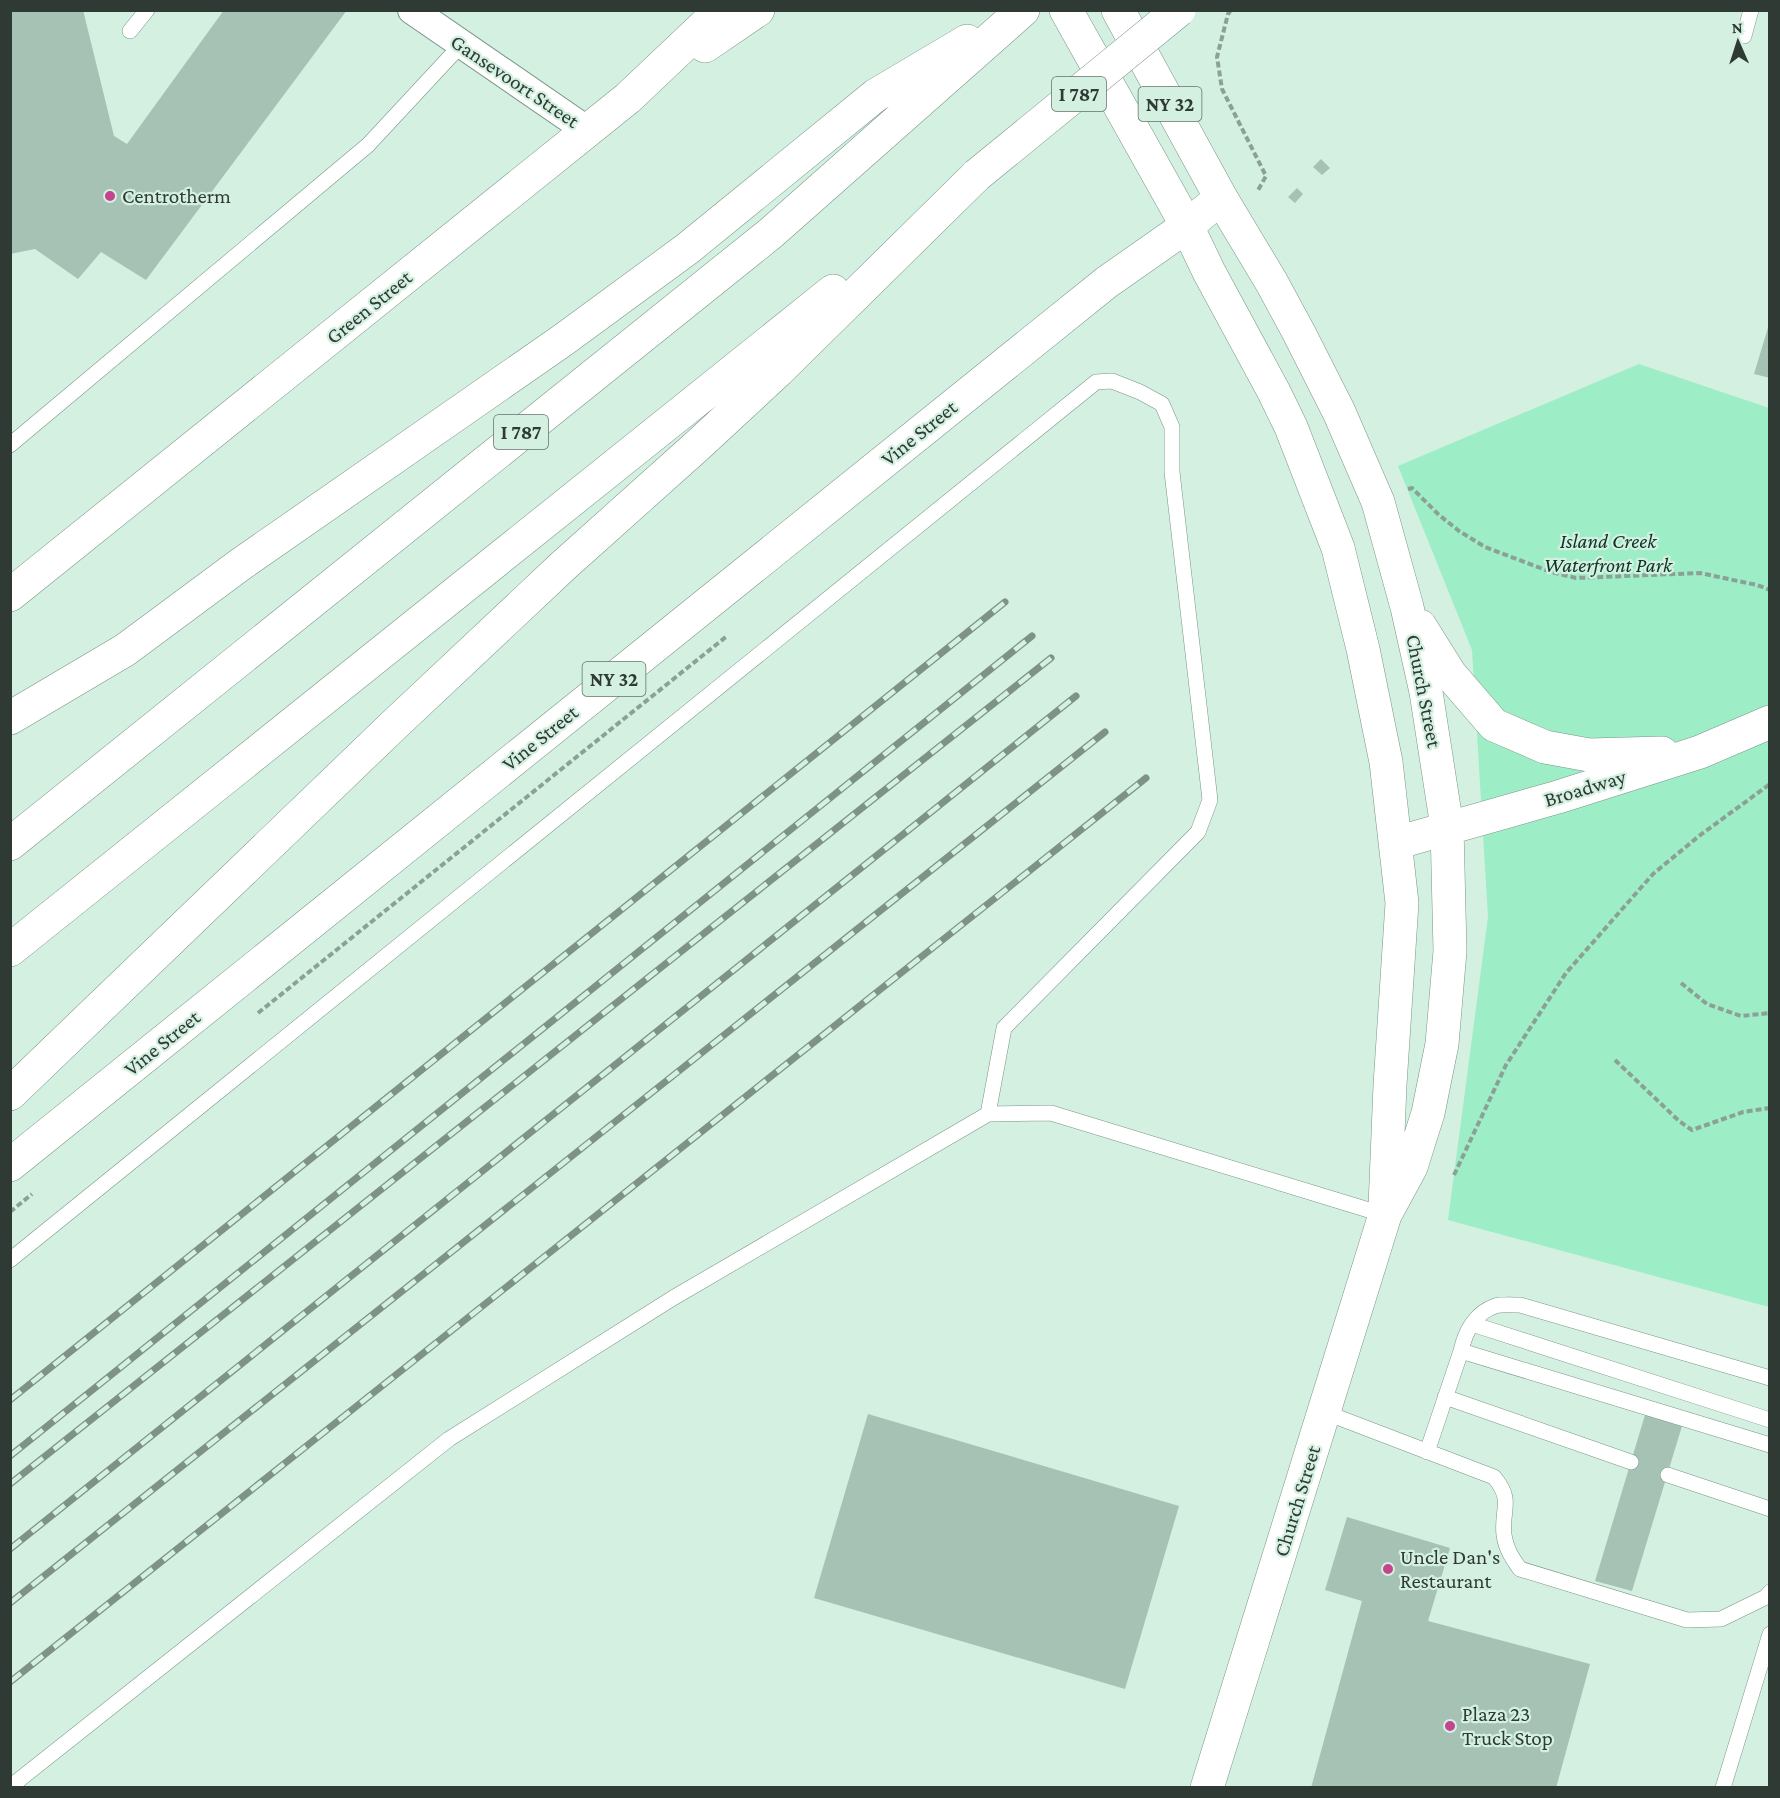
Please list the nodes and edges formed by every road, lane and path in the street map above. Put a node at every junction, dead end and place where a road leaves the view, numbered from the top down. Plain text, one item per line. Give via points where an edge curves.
1 (147, 10) edge
2 (412, 10) edge
3 (721, 10) edge
4 (758, 10) edge
5 (1017, 10) edge
6 (1023, 10) edge
7 (1066, 10) edge
8 (1118, 10) edge
9 (1179, 10) edge
10 (1231, 10) edge
11 (1751, 10) edge
12 (129, 31) dead end
13 (1744, 36) dead end
14 (461, 45) junction
15 (628, 98) junction
16 (588, 131) junction
17 (977, 176) junction
18 (1254, 196) dead end
19 (1221, 198) junction
20 (1187, 226) junction
21 (10, 445) edge
22 (1378, 502) junction
23 (1770, 590) edge
24 (10, 595) edge
25 (1407, 607) junction
26 (10, 718) edge
27 (1770, 722) edge
28 (1700, 752) junction
29 (1770, 784) edge
30 (1447, 827) junction
31 (1396, 843) junction
32 (10, 844) edge
33 (10, 950) edge
34 (1681, 983) dead end
35 (1770, 1012) edge
36 (1615, 1060) dead end
37 (10, 1094) edge
38 (1770, 1107) edge
39 (988, 1114) junction
40 (10, 1166) edge
41 (1454, 1175) dead end
42 (1384, 1215) junction
43 (10, 1260) edge
44 (1472, 1324) junction
45 (1461, 1351) junction
46 (1770, 1378) edge
47 (1444, 1398) junction
48 (1324, 1413) junction
49 (1770, 1420) edge
50 (1770, 1445) edge
51 (1427, 1452) junction
52 (1631, 1462) dead end
53 (1668, 1475) dead end
54 (1770, 1509) edge
55 (1770, 1592) edge
56 (1770, 1634) edge
57 (10, 1786) edge
58 (1207, 1788) edge
59 (1723, 1788) edge

1 - 12 lane
2 - 14 street, Gansevoort Street
3 - 15 main road, Green Street
4 - 15 main road
5 - 26 main road via 876,95 687,249 573,333 241,564 125,650
6 - 32 main road, I 787 via 771,233
7 - 20 main road
8 - 19 main road, NY 32
9 - 17 main road, I 787, bridge
10 - 18 path via 1217,57 1222,89 1266,176
11 - 13 lane
14 - 16 street, Gansevoort Street
14 - 21 lane via 368,146
15 - 16 main road, Green Street
16 - 24 main road, Green Street
17 - 33 main road, I 787
17 - 37 main road via 778,371 564,566
19 - 20 main road, Vine Street / NY 32
19 - 22 main road, Church Street via 1314,363
20 - 31 main road, Church Street via 1291,427 1338,548 1386,762
20 - 40 main road, Vine Street / NY 32 via 1107,282
22 - 23 path via 1412,488 1439,515 1485,547 1576,578 1700,573
22 - 25 main road, Church Street
25 - 28 main road via 1450,674 1494,725 1545,747 1589,754
25 - 30 main road, Church Street via 1426,692
27 - 28 main road, Broadway
28 - 30 main road, Broadway
29 - 41 path via 1653,874 1566,973 1506,1065
30 - 31 main road, Broadway
30 - 42 main road, Church Street via 1450,951 1442,1044 1428,1113 1411,1167
31 - 42 main road, Church Street via 1402,903
34 - 35 path via 1707,1004 1741,1016
36 - 38 path via 1692,1130
39 - 42 lane via 1051,1113
39 - 43 lane via 1004,1028 1198,832 1210,800 1172,472 1172,427 1162,404 1112,381 1096,382
39 - 57 lane via 673,1298 449,1439
42 - 48 main road, Church Street
44 - 45 lane
44 - 46 lane via 1496,1306 1520,1305
44 - 49 lane
45 - 47 lane
45 - 50 lane
47 - 51 lane
47 - 52 lane
48 - 51 lane
48 - 58 main road, Church Street
51 - 55 lane via 1494,1477 1504,1489 1504,1533 1508,1551 1520,1569 1687,1620 1721,1618
53 - 54 lane
56 - 59 lane

